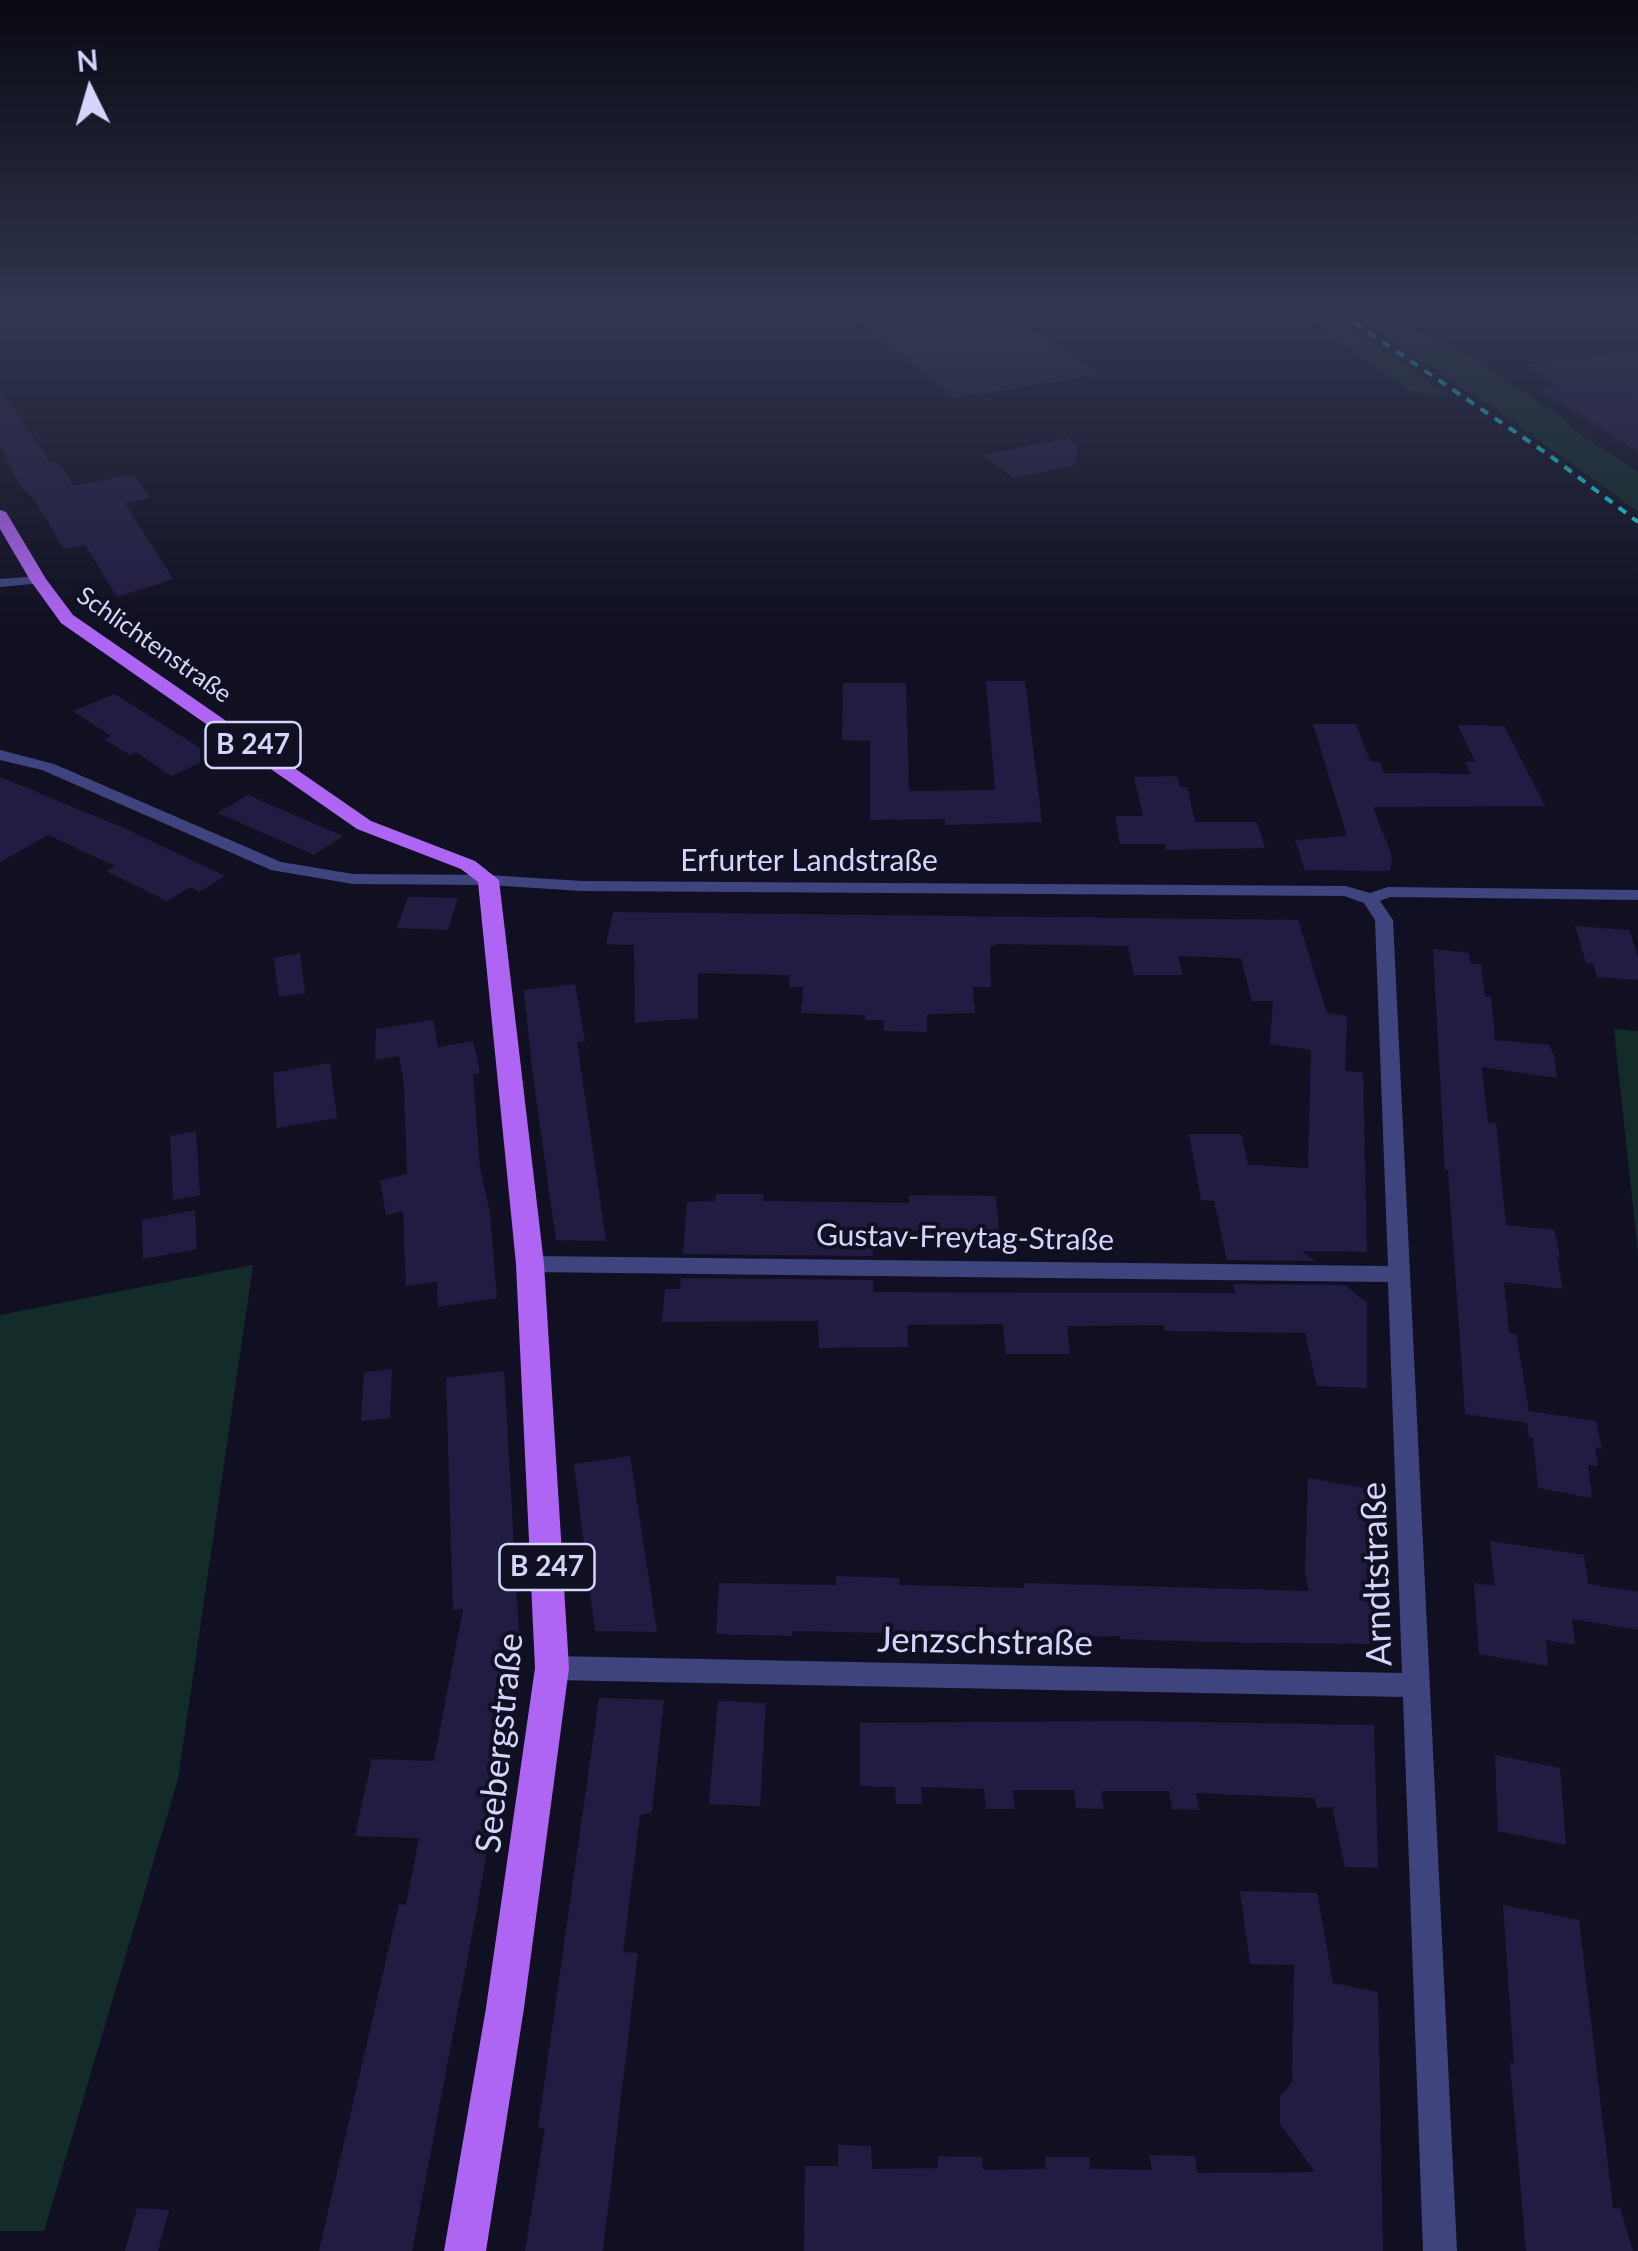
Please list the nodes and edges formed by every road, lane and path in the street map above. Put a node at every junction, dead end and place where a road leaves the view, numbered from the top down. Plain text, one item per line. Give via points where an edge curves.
1 (0, 514) edge
2 (38, 580) junction
3 (0, 583) edge
4 (0, 755) edge
5 (488, 880) junction
6 (1638, 896) edge
7 (1370, 900) junction
8 (530, 1264) junction
9 (1400, 1274) junction
10 (552, 1668) junction
11 (1417, 1686) junction
12 (465, 2251) edge
13 (1440, 2251) edge

1 - 2 main road, B 247
2 - 3 street, Schlichtenstraße
2 - 5 main road, Schlichtenstraße / B 247 via 67,619 364,825 468,865
4 - 5 street, Erfurter Landstraße via 48,767 277,866 353,878
5 - 7 street, Erfurter Landstraße via 1346,891
5 - 8 main road, Seebergstraße / B 247
6 - 7 street, Erfurter Landstraße via 1388,892
7 - 9 street, Arndtstraße via 1384,920
8 - 9 street, Gustav-Freytag-Straße
8 - 10 main road, Seebergstraße / B 247
9 - 11 street, Arndtstraße
10 - 11 street, Jenzschstraße
10 - 12 main road, Seebergstraße / B 247
11 - 13 street, Arndtstraße

